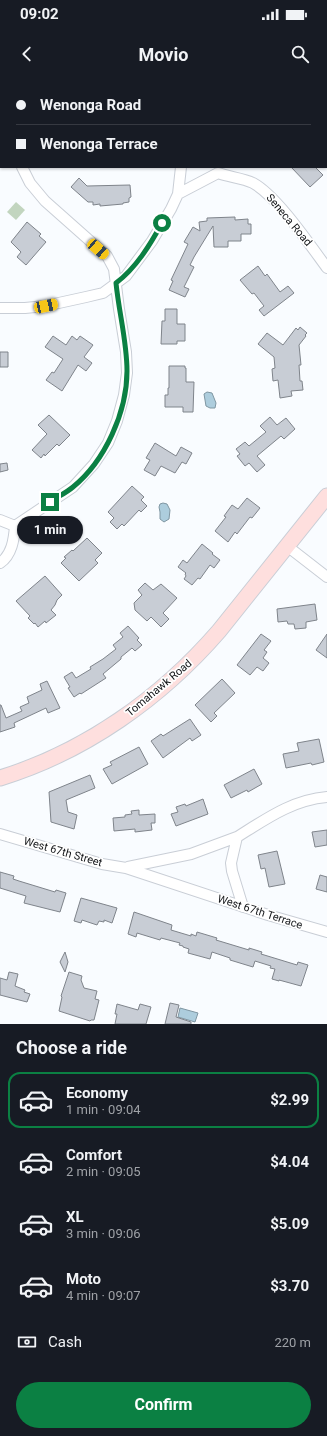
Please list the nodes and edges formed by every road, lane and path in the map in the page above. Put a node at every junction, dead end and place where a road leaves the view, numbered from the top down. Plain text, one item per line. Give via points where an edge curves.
1 (22, 168) edge
2 (181, 168) edge
3 (214, 170) edge
4 (178, 194) junction
5 (327, 268) edge
6 (116, 283) junction
7 (0, 308) edge
8 (327, 496) edge
9 (0, 520) edge
10 (15, 526) junction
11 (287, 546) junction
12 (0, 564) edge
13 (327, 577) edge
14 (0, 778) edge
15 (327, 797) edge
16 (0, 834) edge
17 (237, 837) junction
18 (126, 868) junction
19 (194, 891) joint
20 (243, 907) junction
21 (327, 932) edge

1 - 6 street via 30,183 45,201 107,256 114,269
2 - 4 street
3 - 4 street, Seneca Road
3 - 5 street, Seneca Road via 252,183 264,190
4 - 6 street via 145,252 126,276
6 - 7 street via 103,293 46,306
6 - 10 street via 127,372 118,421 101,455 85,475 73,487
8 - 11 street, Tomahawk Road
9 - 10 street
10 - 12 street via 12,547
11 - 13 street
11 - 14 street, Tomahawk Road via 204,648 176,677 142,705 76,746
15 - 17 street, West 67th Street via 308,799 290,805
16 - 18 street, West 67th Street via 102,864
17 - 18 street, West 67th Street via 191,854
17 - 20 street via 231,863
18 - 19 street, West 67th Street
19 - 20 street, West 67th Terrace
20 - 21 street, West 67th Terrace

